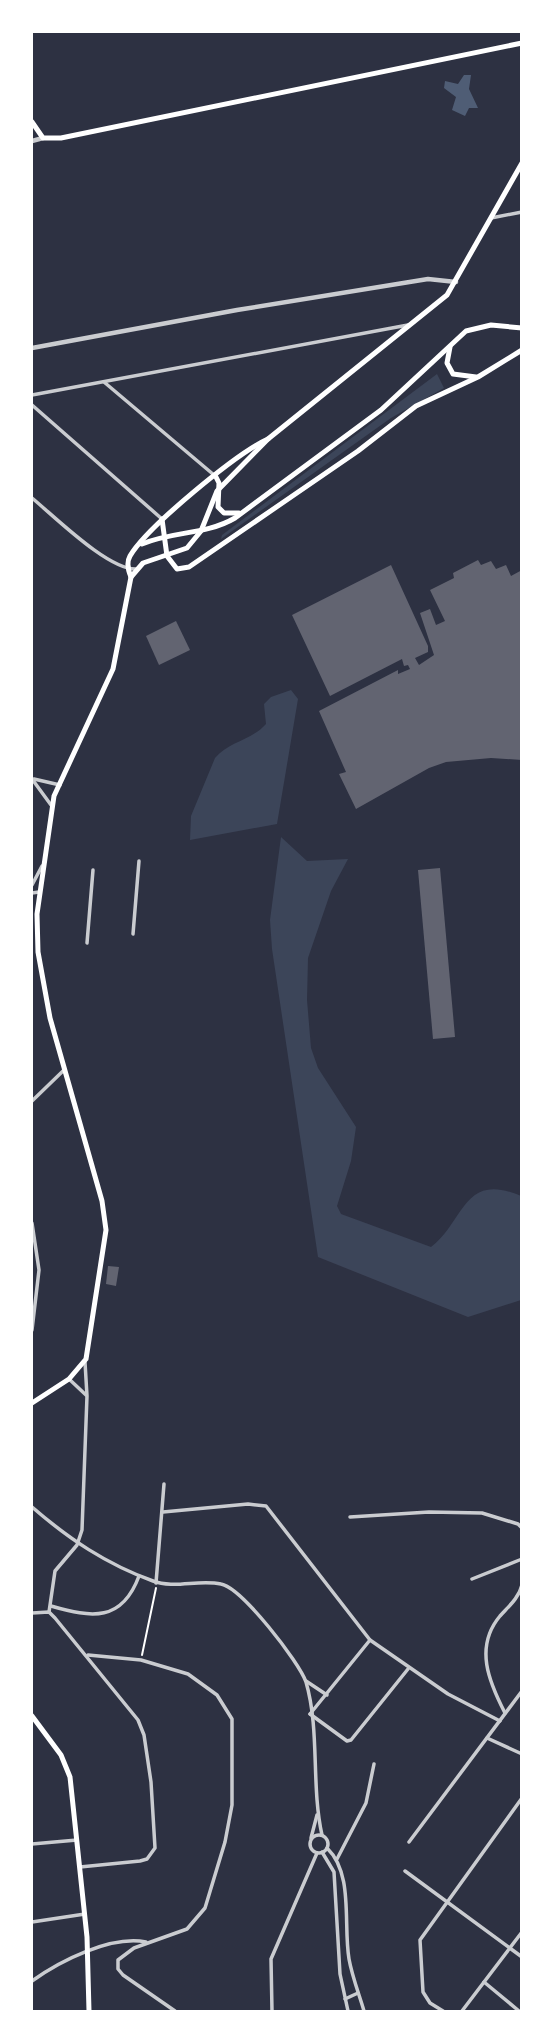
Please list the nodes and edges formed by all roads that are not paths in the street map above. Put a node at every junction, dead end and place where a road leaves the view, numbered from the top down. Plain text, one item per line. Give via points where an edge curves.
1 (522, 43) edge
2 (32, 122) edge
3 (43, 138) junction
4 (32, 141) edge
5 (522, 163) edge
6 (522, 212) edge
7 (491, 218) junction
8 (456, 282) junction
9 (414, 324) junction
10 (522, 328) edge
11 (452, 344) junction
12 (32, 348) edge
13 (522, 350) edge
14 (478, 377) junction
15 (104, 382) junction
16 (32, 396) edge
17 (32, 405) edge
18 (268, 439) junction
19 (216, 477) junction
20 (217, 491) junction
21 (32, 498) edge
22 (242, 512) junction
23 (162, 519) junction
24 (201, 531) junction
25 (164, 535) junction
26 (139, 545) junction
27 (167, 556) junction
28 (128, 569) junction
29 (137, 569) junction
30 (131, 577) junction
31 (32, 779) edge
32 (60, 785) junction
33 (51, 807) junction
34 (139, 861) dead end
35 (42, 866) junction
36 (93, 870) dead end
37 (32, 885) edge
38 (35, 893) edge
39 (32, 906) edge
40 (37, 914) junction
41 (133, 934) dead end
42 (87, 943) dead end
43 (64, 1070) junction
44 (32, 1101) edge
45 (32, 1223) edge
46 (32, 1330) edge
47 (85, 1362) junction
48 (69, 1379) junction
49 (88, 1396) junction
50 (32, 1403) edge
51 (164, 1484) dead end
52 (32, 1507) edge
53 (163, 1513) junction
54 (350, 1517) dead end
55 (522, 1528) edge
56 (77, 1545) junction
57 (522, 1559) edge
58 (139, 1576) junction
59 (472, 1579) dead end
60 (156, 1583) junction
61 (521, 1588) edge
62 (51, 1606) junction
63 (49, 1612) junction
64 (32, 1613) edge
65 (370, 1640) junction
66 (88, 1655) junction
67 (408, 1669) junction
68 (305, 1680) junction
69 (522, 1691) edge
70 (327, 1695) junction
71 (505, 1713) junction
72 (310, 1714) junction
73 (32, 1716) edge
74 (500, 1721) junction
75 (487, 1738) junction
76 (522, 1754) edge
77 (374, 1764) dead end
78 (522, 1798) edge
79 (317, 1813) junction
80 (322, 1835) junction
81 (311, 1838) junction
82 (77, 1840) junction
83 (409, 1842) dead end
84 (32, 1844) edge
85 (327, 1848) junction
86 (322, 1852) junction
87 (317, 1853) junction
88 (337, 1859) junction
89 (80, 1867) junction
90 (405, 1871) dead end
91 (447, 1901) junction
92 (85, 1914) junction
93 (32, 1922) edge
94 (522, 1932) edge
95 (148, 1942) junction
96 (510, 1948) junction
97 (88, 1951) junction
98 (522, 1957) edge
99 (32, 1980) edge
100 (484, 1982) junction
101 (358, 1993) junction
102 (345, 1999) junction
103 (89, 2011) edge
104 (175, 2011) edge
105 (272, 2011) edge
106 (348, 2011) edge
107 (364, 2011) edge
108 (443, 2011) edge
109 (462, 2011) edge
110 (519, 2011) edge

1 - 3 main road via 61,138
2 - 3 main road
3 - 4 street
5 - 7 main road
6 - 7 street
7 - 8 main road
8 - 9 main road
8 - 12 street via 428,279
9 - 15 street
9 - 18 main road
10 - 11 main road via 477,326
11 - 14 main road via 449,369 457,376
11 - 22 main road via 381,410
13 - 14 main road
14 - 27 main road via 416,406 196,564 177,569
15 - 16 street
15 - 19 street
17 - 23 street
18 - 19 main road
18 - 20 main road
19 - 20 main road
19 - 23 main road
20 - 22 main road via 221,512
20 - 24 main road
21 - 28 street
22 - 24 main road
23 - 25 main road
23 - 26 main road
24 - 25 main road
24 - 27 main road via 187,548
25 - 26 main road
25 - 27 main road
26 - 28 main road via 130,556
27 - 29 main road via 151,559
28 - 29 street
28 - 30 main road
29 - 30 main road
30 - 32 main road via 113,669
31 - 32 street
31 - 33 street
32 - 33 main road
33 - 35 main road
34 - 41 street
35 - 37 street
35 - 38 main road
36 - 42 street
38 - 40 main road
39 - 40 street
40 - 43 main road via 42,980
43 - 44 street
43 - 47 main road via 102,1200 106,1230
45 - 46 street via 39,1270
47 - 48 main road
47 - 49 street
48 - 49 street
48 - 50 main road
49 - 56 street via 84,1516
51 - 53 street
52 - 56 street
53 - 60 street
53 - 65 street via 266,1506
54 - 55 street via 482,1513
56 - 58 street
56 - 62 street via 55,1571
57 - 59 street
58 - 60 street
58 - 62 street via 122,1606 102,1615
60 - 68 street via 215,1583 235,1589
61 - 71 street via 486,1639 488,1669
62 - 63 street
63 - 64 street
63 - 66 street
65 - 67 street
65 - 70 street
66 - 89 street via 133,1713 144,1735 155,1844 147,1859
66 - 95 street via 165,1665 205,1685 232,1719 232,1805 205,1908 187,1929
67 - 72 street via 351,1740
67 - 74 street
68 - 70 street
68 - 72 street
69 - 71 street
70 - 72 street
71 - 74 street
72 - 79 street
73 - 82 main road via 66,1764
74 - 75 street
75 - 76 street
75 - 83 street
77 - 88 street via 366,1803
78 - 91 street
79 - 80 street
79 - 81 street
80 - 81 street
80 - 85 street
81 - 87 street via 310,1847
82 - 84 street
82 - 89 main road
85 - 86 street
85 - 88 street
86 - 87 street
86 - 102 street via 334,1872
87 - 105 street via 271,1959
88 - 101 street via 349,1959
89 - 92 main road
90 - 91 street
91 - 96 street
91 - 108 street via 420,1940 423,1992
92 - 93 street
92 - 97 main road
94 - 96 street
95 - 97 street via 126,1941
95 - 104 street via 127,1951 117,1965 124,1976
96 - 98 street
96 - 100 street
97 - 99 street
97 - 103 main road
100 - 109 street
100 - 110 street
101 - 102 street
101 - 107 street
102 - 106 street

